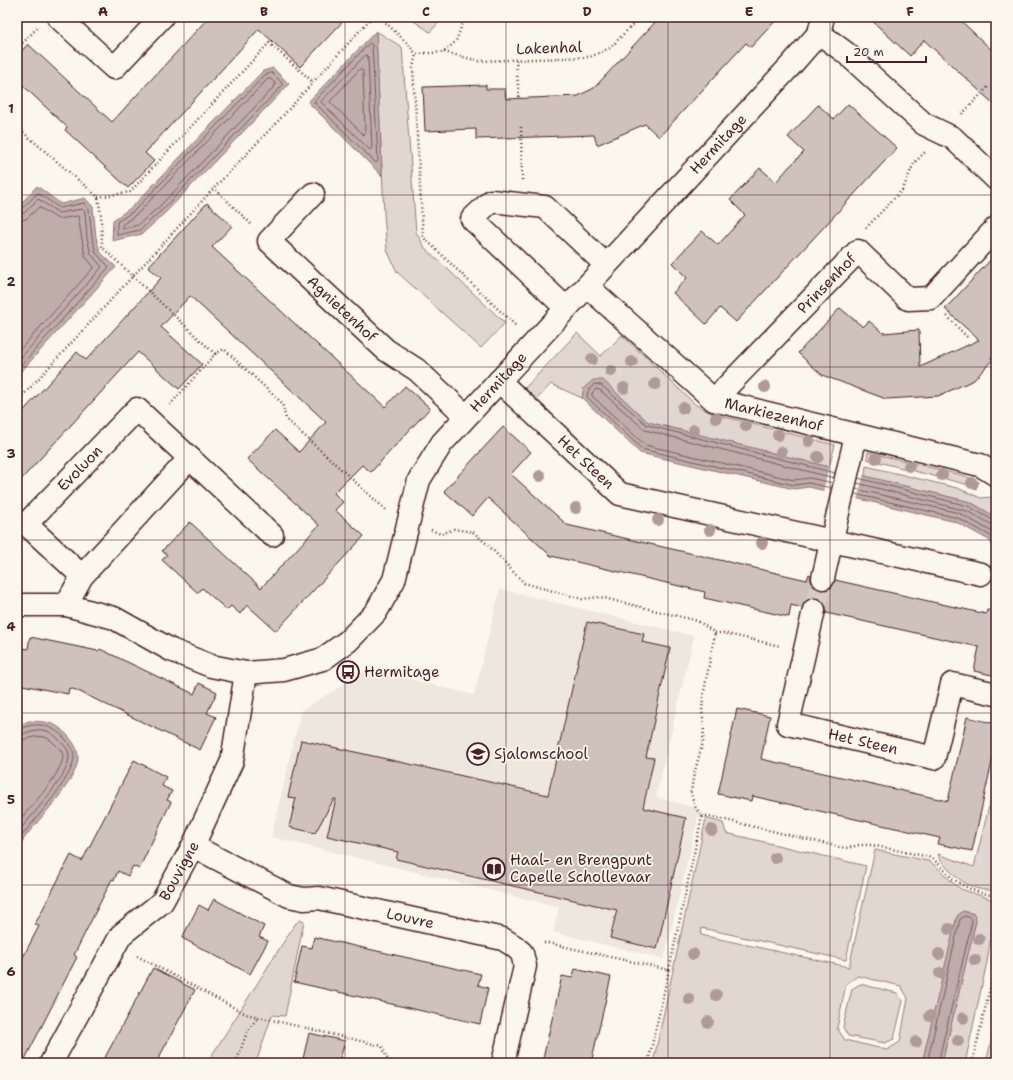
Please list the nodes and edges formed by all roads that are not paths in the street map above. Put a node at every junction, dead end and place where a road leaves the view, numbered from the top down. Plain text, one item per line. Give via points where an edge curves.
1 (162, 17) edge
2 (58, 19) edge
3 (821, 25) edge
4 (996, 178) edge
5 (313, 194) dead end
6 (996, 228) edge
7 (606, 265) junction
8 (588, 286) junction
9 (566, 308) junction
10 (499, 381) junction
11 (714, 400) junction
12 (466, 416) junction
13 (856, 435) junction
14 (190, 458) junction
15 (996, 475) edge
16 (272, 535) dead end
17 (832, 541) junction
18 (981, 574) dead end
19 (82, 576) junction
20 (823, 578) tunnel mouth
21 (17, 605) edge
22 (66, 605) junction
23 (814, 610) tunnel mouth
24 (246, 673) junction
25 (996, 694) edge
26 (193, 846) junction
27 (51, 1063) edge
28 (503, 1063) edge

1 - 2 street via 114,68
3 - 4 street via 846,53 924,124 953,138
3 - 7 street, Hermitage
5 - 12 street, Agnietenhof via 268,241 386,350 417,370
6 - 11 street, Prinsenhof via 931,298 908,299 858,251
7 - 8 street, Hermitage
7 - 9 street via 545,207 491,201 472,219
8 - 9 street, Hermitage
8 - 11 street, Markiezenhof
9 - 10 street, Hermitage
10 - 12 street, Hermitage
10 - 17 street, Het Steen via 620,494
11 - 13 street, Markiezenhof
12 - 24 street, Hermitage via 442,443 419,480 394,580 376,612 348,641 323,659 284,670
13 - 15 street, Markiezenhof via 980,465
13 - 17 street
14 - 16 street, Evoluon
14 - 19 street
14 - 19 street, Evoluon via 137,409 26,524
17 - 18 street, Het Steen
17 - 20 street
19 - 22 street
21 - 22 street, Hermitage
22 - 24 street, Hermitage via 114,618 172,650 211,666
23 - 25 street, Het Steen via 788,724 934,758 952,684
24 - 26 street, Bouvigne via 232,761
26 - 27 street, Bouvigne via 162,902 121,935
26 - 28 street, Louvre via 289,896 319,898 503,939 514,946 522,953 525,966

